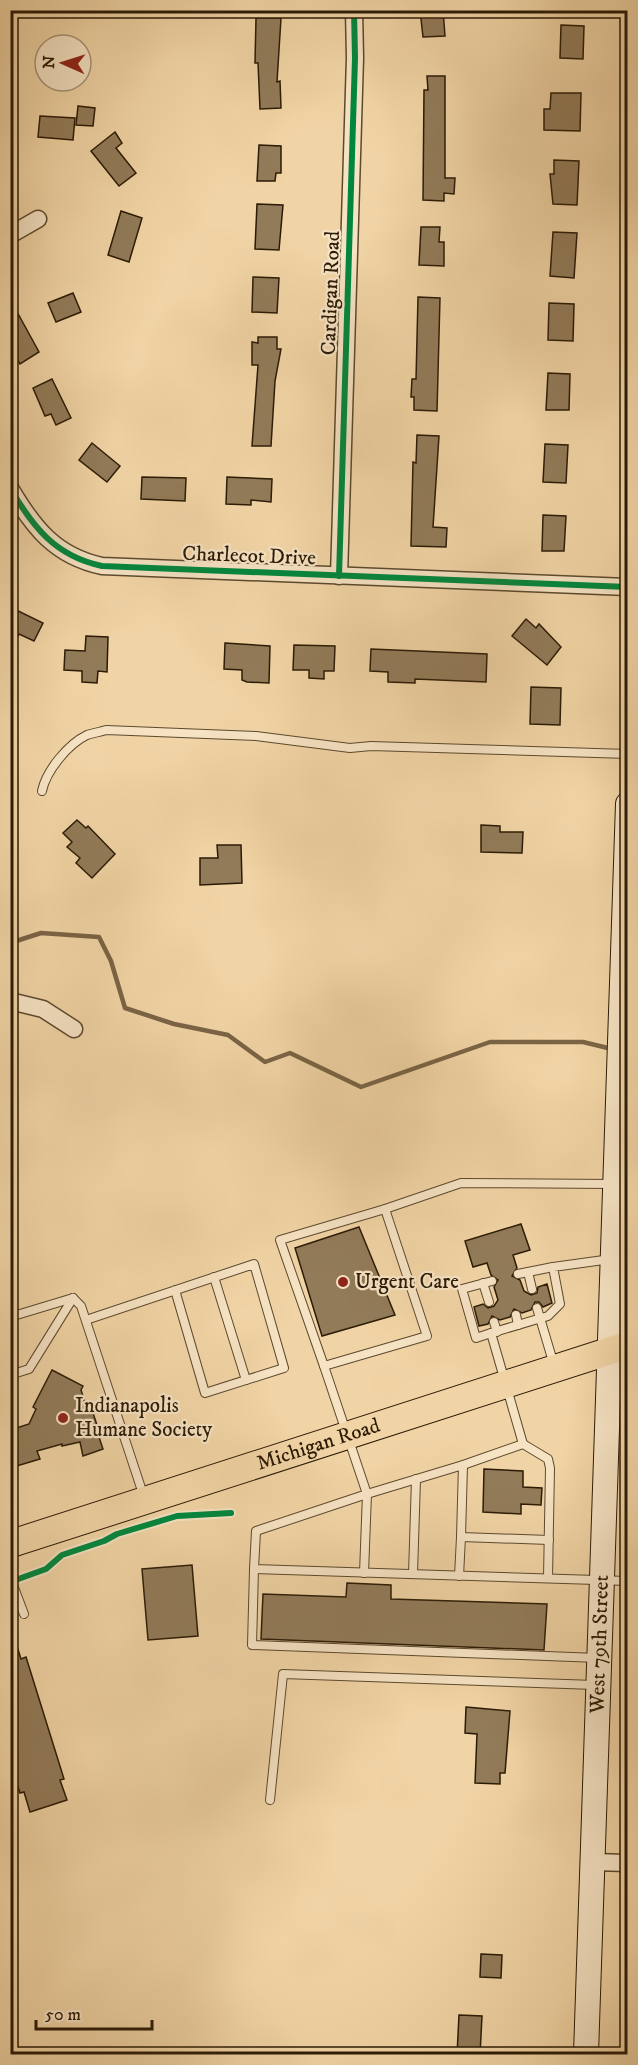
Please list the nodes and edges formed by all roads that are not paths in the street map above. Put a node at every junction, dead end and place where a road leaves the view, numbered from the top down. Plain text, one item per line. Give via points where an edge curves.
1 (354, 10) edge
2 (38, 219) dead end
3 (10, 235) edge
4 (12, 496) edge
5 (339, 576) junction
6 (627, 587) edge
7 (627, 754) edge
8 (42, 791) dead end
9 (627, 804) edge
10 (10, 1001) edge
11 (74, 1029) dead end
12 (619, 1189) edge
13 (385, 1209) junction
14 (611, 1259) junction
15 (553, 1268) junction
16 (528, 1272) junction
17 (518, 1274) dead end
18 (214, 1277) junction
19 (532, 1288) dead end
20 (175, 1290) junction
21 (73, 1298) junction
22 (489, 1302) dead end
23 (537, 1308) dead end
24 (516, 1315) dead end
25 (10, 1317) edge
26 (540, 1318) junction
27 (86, 1320) junction
28 (494, 1322) dead end
29 (518, 1325) junction
30 (494, 1333) junction
31 (618, 1348) edge
32 (324, 1366) junction
33 (555, 1368) junction
34 (10, 1375) edge
35 (246, 1380) junction
36 (506, 1384) junction
37 (348, 1435) junction
38 (523, 1444) junction
39 (463, 1465) junction
40 (416, 1479) junction
41 (367, 1494) junction
42 (145, 1501) junction
43 (461, 1537) junction
44 (549, 1540) junction
45 (10, 1544) edge
46 (254, 1569) junction
47 (364, 1573) junction
48 (413, 1574) junction
49 (459, 1576) junction
50 (10, 1577) edge
51 (548, 1578) junction
52 (602, 1580) junction
53 (627, 1581) edge
54 (24, 1614) dead end
55 (599, 1658) junction
56 (598, 1685) junction
57 (270, 1800) dead end
58 (593, 1862) junction
59 (627, 1863) edge
60 (586, 2055) edge

1 - 5 street, Cardigan Road
2 - 3 street
4 - 5 street, Charlecot Drive via 47,541 91,564
5 - 6 street, Charlecot Drive
7 - 8 lane via 501,748 350,748 256,736 106,730 87,735 74,745 45,777
9 - 12 main road, West 79th Street via 618,1078
10 - 11 street via 43,1009
12 - 13 lane via 461,1183
12 - 14 main road, West 79th Street
13 - 32 lane via 427,1336
13 - 32 lane via 280,1240
14 - 15 lane
14 - 31 main road, West 79th Street
15 - 16 lane
15 - 26 lane via 560,1304
16 - 17 lane
16 - 19 lane
18 - 20 lane
18 - 35 lane
18 - 35 lane via 254,1264 284,1368
20 - 27 lane
20 - 35 lane via 205,1393
21 - 25 lane
21 - 27 lane
21 - 34 lane via 29,1369
22 - 30 lane via 488,1282 462,1289 476,1338
23 - 26 lane
24 - 29 lane
26 - 29 lane
26 - 33 lane
27 - 42 lane
28 - 30 lane
29 - 30 lane
30 - 36 lane
31 - 33 main road, Michigan Road
31 - 52 main road, West 79th Street
32 - 37 lane
33 - 36 main road, Michigan Road
36 - 37 main road, Michigan Road
36 - 38 lane
37 - 41 lane
37 - 42 main road, Michigan Road
38 - 39 lane
38 - 44 lane via 544,1455 550,1467
39 - 40 lane
39 - 43 lane
40 - 41 lane
40 - 48 lane
41 - 46 lane via 256,1531
41 - 47 lane
42 - 45 main road, Michigan Road
43 - 44 lane
43 - 49 lane
44 - 51 lane
46 - 47 lane
46 - 55 lane via 252,1645
47 - 48 lane
48 - 49 lane
49 - 51 lane
50 - 54 lane
51 - 52 lane
52 - 53 lane
52 - 55 main road, West 79th Street
55 - 56 main road, West 79th Street
56 - 57 lane via 283,1674
56 - 58 main road, West 79th Street
58 - 59 street
58 - 60 main road, West 79th Street

